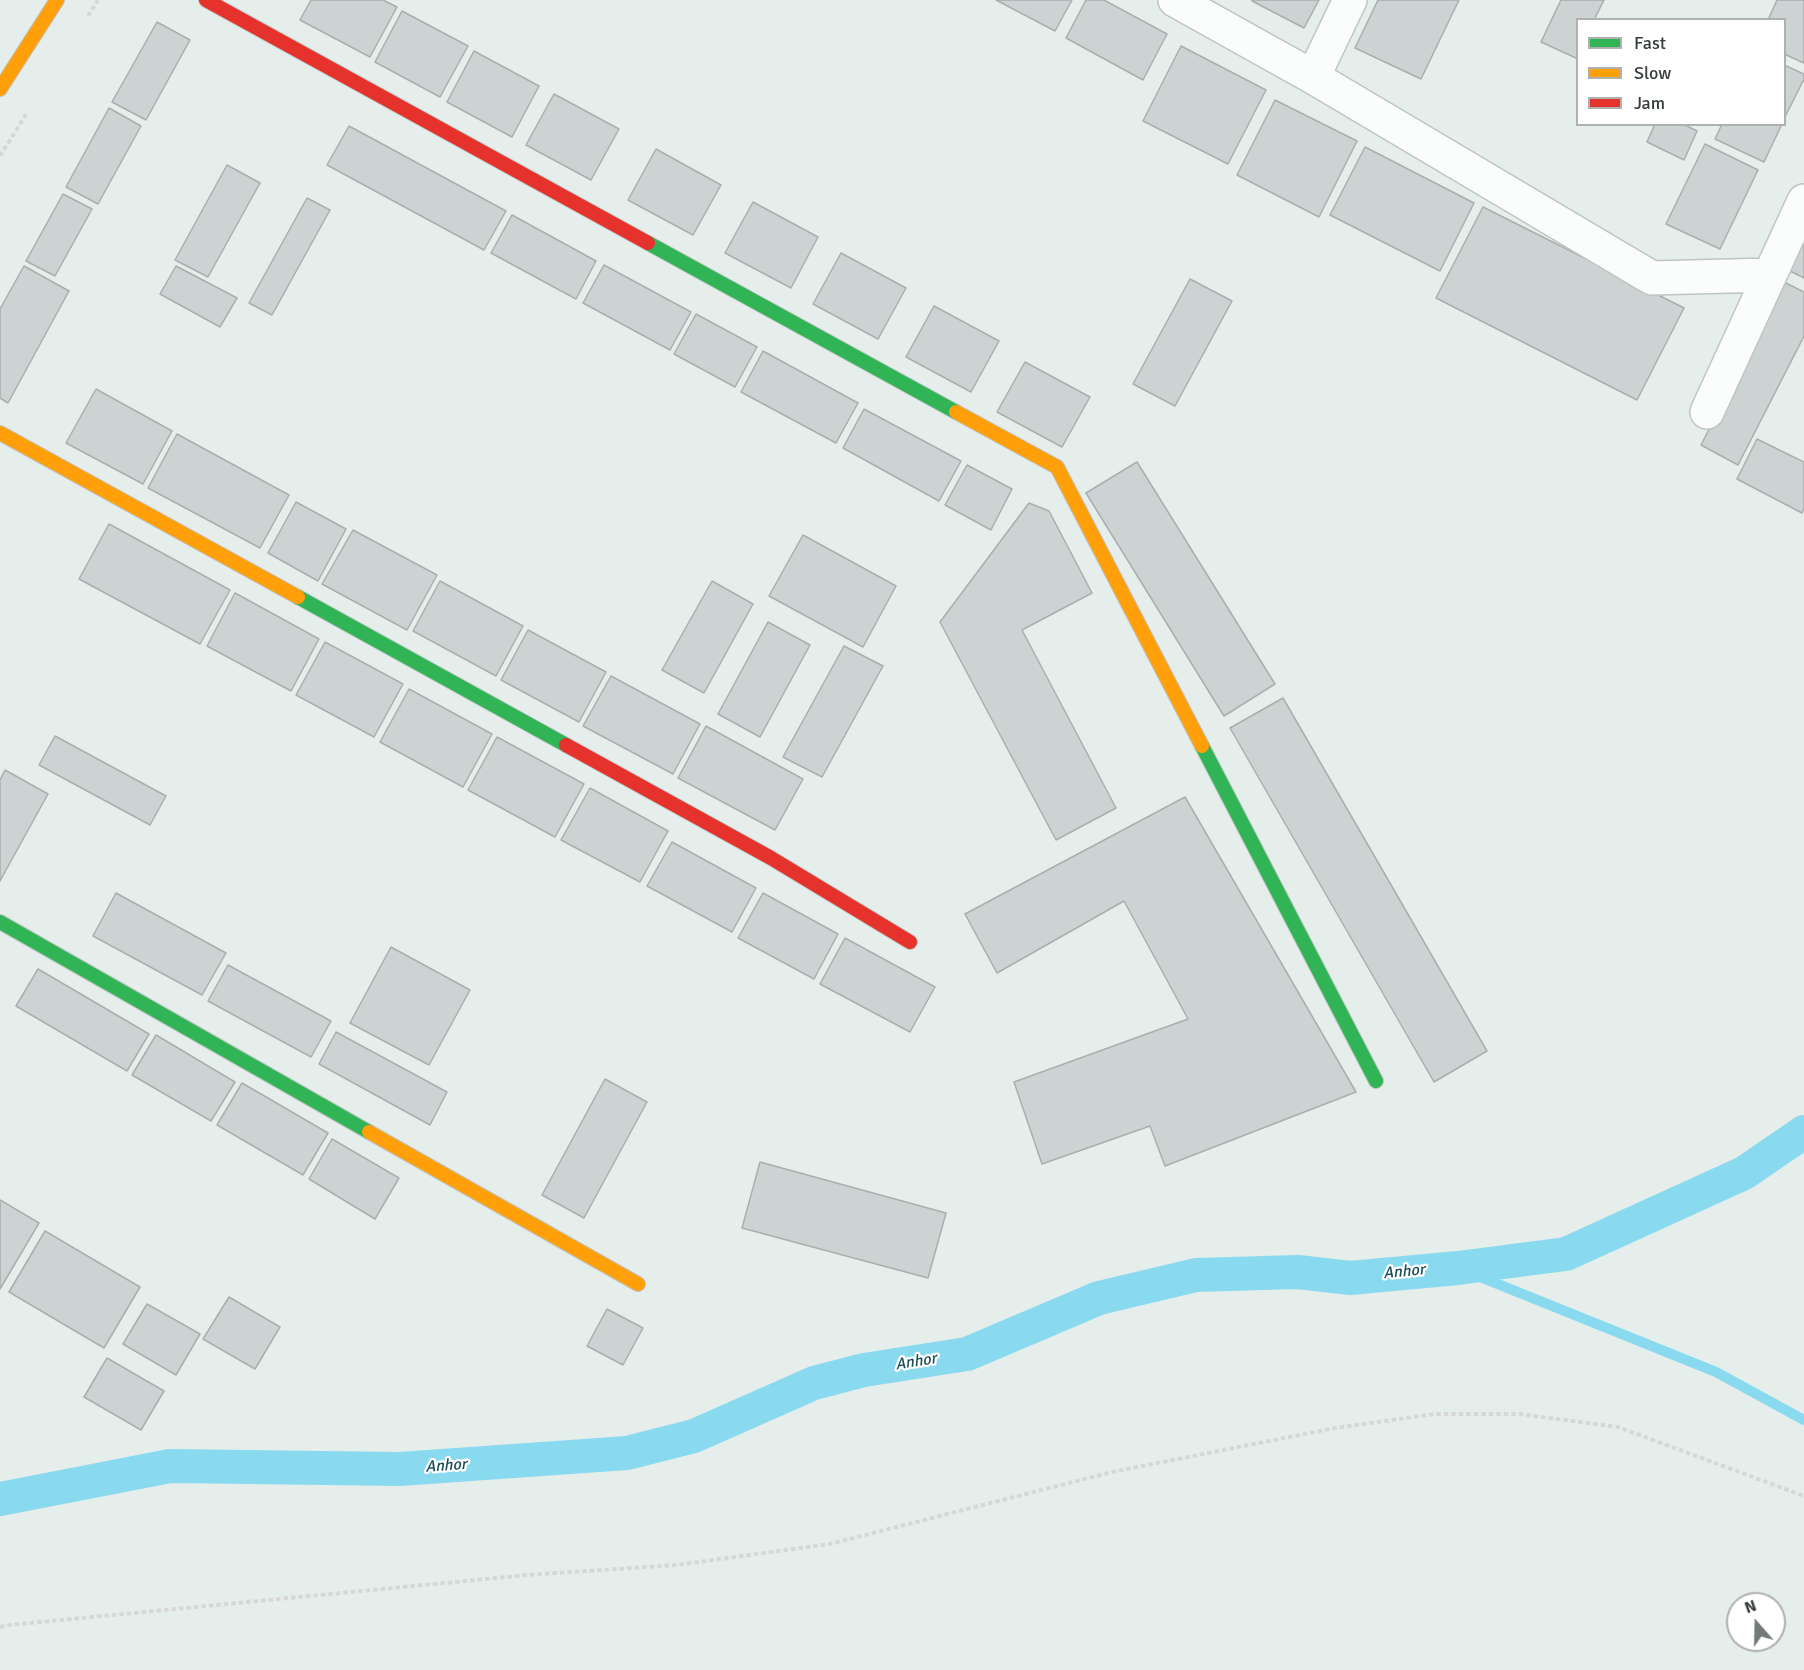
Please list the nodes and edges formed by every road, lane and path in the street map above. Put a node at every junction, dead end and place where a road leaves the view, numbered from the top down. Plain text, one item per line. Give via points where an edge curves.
1 (57, 0) edge
2 (206, 0) edge
3 (1175, 0) edge
4 (1350, 0) edge
5 (1313, 77) junction
6 (0, 89) edge
7 (1804, 201) edge
8 (1770, 275) junction
9 (1707, 412) dead end
10 (0, 433) edge
11 (0, 922) edge
12 (910, 942) dead end
13 (1376, 1081) dead end
14 (638, 1284) dead end
15 (1804, 1496) edge
16 (0, 1627) edge

1 - 6 street
2 - 13 street via 1057,467
3 - 5 street
4 - 5 street
5 - 8 street via 1652,278
7 - 8 street
8 - 9 street
10 - 12 street via 771,858
11 - 14 street
15 - 16 path via 1618,1427 1520,1414 1435,1414 1335,1428 1112,1472 830,1544 676,1565 527,1575

